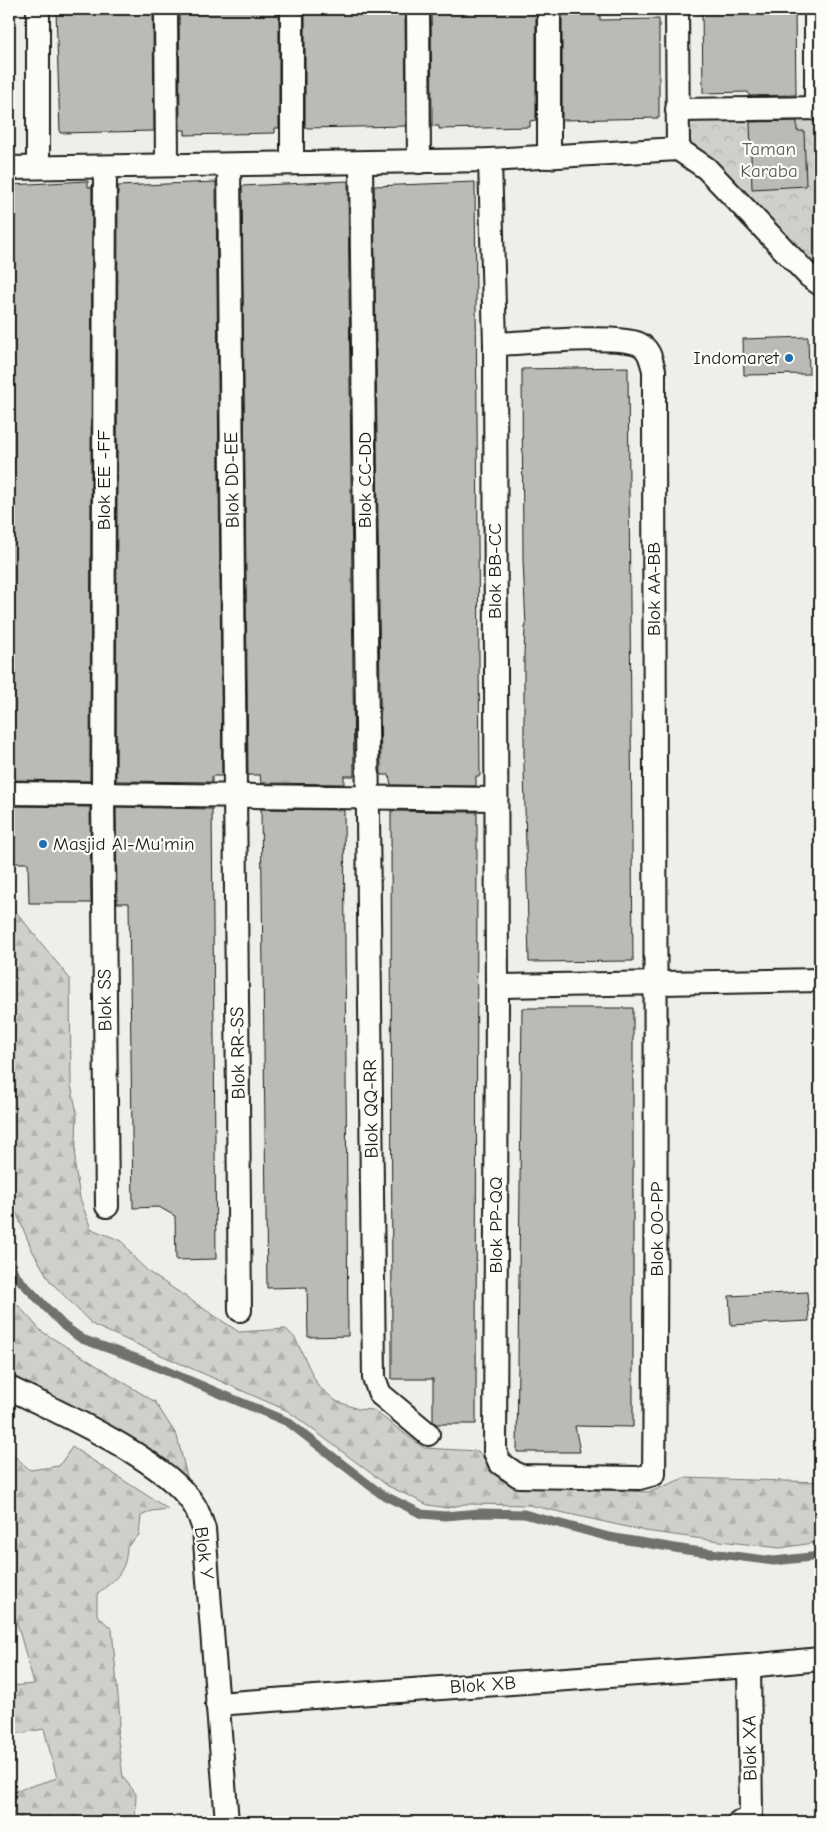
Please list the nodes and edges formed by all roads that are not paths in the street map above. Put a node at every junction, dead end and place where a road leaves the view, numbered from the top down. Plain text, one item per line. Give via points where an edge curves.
1 (38, 9) edge
2 (166, 9) edge
3 (292, 9) edge
4 (418, 9) edge
5 (549, 9) edge
6 (677, 9) edge
7 (816, 9) edge
8 (818, 108) edge
9 (678, 110) junction
10 (678, 149) junction
11 (549, 157) junction
12 (490, 160) junction
13 (420, 162) junction
14 (292, 163) junction
15 (361, 163) junction
16 (167, 165) junction
17 (229, 165) junction
18 (38, 167) junction
19 (105, 167) junction
20 (9, 168) edge
21 (820, 284) edge
22 (495, 344) junction
23 (9, 793) edge
24 (103, 794) junction
25 (235, 795) junction
26 (368, 797) junction
27 (496, 799) junction
28 (820, 980) edge
29 (654, 983) junction
30 (497, 986) junction
31 (108, 1206) dead end
32 (240, 1310) dead end
33 (9, 1388) edge
34 (428, 1434) dead end
35 (500, 1463) joint
36 (820, 1659) edge
37 (749, 1666) junction
38 (217, 1704) junction
39 (227, 1822) edge
40 (739, 1822) edge

1 - 18 street
2 - 16 street
3 - 14 street
4 - 13 street
5 - 11 street
6 - 9 street
7 - 8 street
8 - 9 street
9 - 10 street
10 - 11 street
10 - 21 street via 706,168
11 - 12 street
12 - 13 street
12 - 22 street, Blok BB-CC
13 - 15 street
14 - 15 street
14 - 17 street
15 - 26 street, Blok CC-DD
16 - 17 street
16 - 19 street
17 - 25 street, Blok DD-EE
18 - 19 street
18 - 20 street
19 - 24 street, Blok EE -FF
22 - 27 street, Blok BB-CC
22 - 29 street, Blok AA-BB via 613,340 640,344 649,353 654,370
23 - 24 street
24 - 25 street
24 - 31 street, Blok SS
25 - 26 street
25 - 32 street, Blok RR-SS
26 - 27 street
26 - 34 street, Blok QQ-RR via 374,1378 380,1394
27 - 30 street, Blok BB-CC
28 - 29 street
29 - 30 street
29 - 35 street, Blok OO-PP via 657,1211 654,1474 638,1478 519,1476
30 - 35 street, Blok PP-QQ via 495,1452
33 - 38 street, Blok Y via 138,1456 169,1478 194,1505 204,1529
36 - 37 street, Blok XB
37 - 38 street, Blok XB
37 - 40 street, Blok XA via 751,1813 745,1821
38 - 39 street, Blok Y

